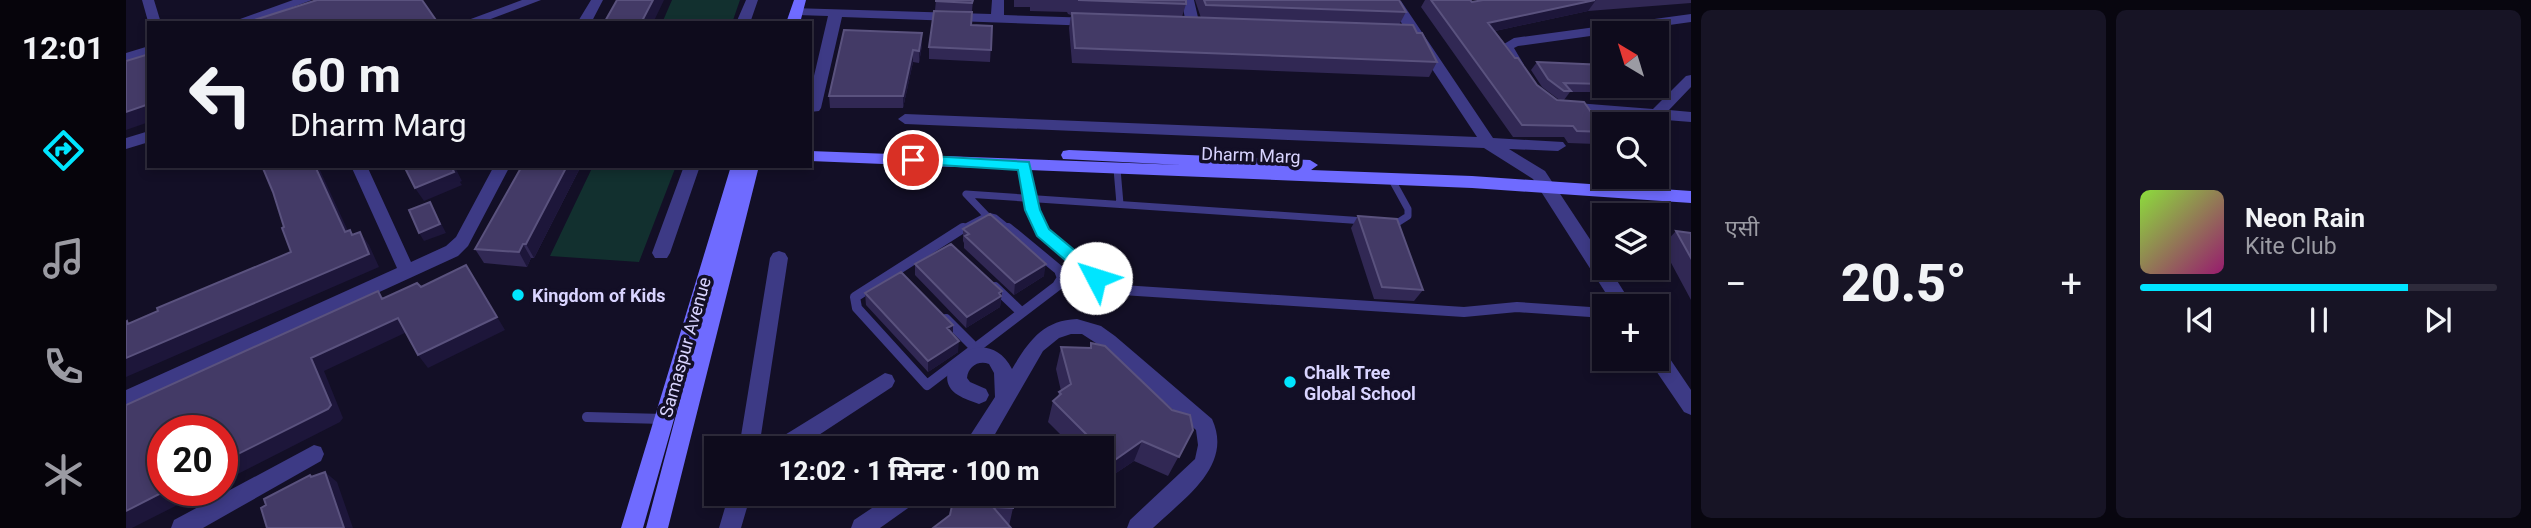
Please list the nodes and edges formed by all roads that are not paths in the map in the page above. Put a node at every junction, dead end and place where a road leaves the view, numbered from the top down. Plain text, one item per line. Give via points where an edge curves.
1 (148, 0) edge
2 (535, 0) edge
3 (597, 0) edge
4 (752, 0) edge
5 (787, 0) edge
6 (998, 0) edge
7 (1188, 0) edge
8 (293, 3) edge
9 (1396, 4) edge
10 (846, 8) edge
11 (797, 11) edge
12 (997, 18) junction
13 (1691, 18) edge
14 (153, 21) edge
15 (241, 21) edge
16 (288, 21) edge
17 (472, 21) edge
18 (585, 21) edge
19 (744, 21) edge
20 (781, 21) edge
21 (1114, 23) edge
22 (1193, 26) edge
23 (147, 51) edge
24 (126, 58) edge
25 (1527, 80) edge
26 (1689, 84) edge
27 (1553, 106) edge
28 (814, 108) dead end
29 (1631, 112) edge
30 (1659, 112) edge
31 (1669, 115) edge
32 (1691, 117) edge
33 (905, 119) dead end
34 (147, 137) edge
35 (812, 144) edge
36 (1489, 144) junction
37 (126, 145) edge
38 (1558, 146) dead end
39 (812, 156) edge
40 (1024, 165) junction
41 (360, 168) edge
42 (501, 168) edge
43 (691, 168) edge
44 (738, 168) edge
45 (750, 168) edge
46 (1117, 169) junction
47 (1392, 180) junction
48 (1543, 182) junction
49 (1691, 186) edge
50 (1691, 197) edge
51 (1031, 198) junction
52 (1120, 204) junction
53 (987, 216) junction
54 (945, 240) junction
55 (955, 249) edge
56 (661, 253) dead end
57 (779, 258) dead end
58 (899, 270) junction
59 (407, 272) junction
60 (983, 276) edge
61 (908, 279) edge
62 (1616, 294) edge
63 (937, 309) edge
64 (1021, 312) junction
65 (1592, 312) edge
66 (975, 348) junction
67 (1667, 371) edge
68 (885, 381) dead end
69 (979, 396) dead end
70 (126, 399) edge
71 (1005, 400) junction
72 (1691, 406) edge
73 (587, 417) dead end
74 (664, 419) junction
75 (751, 436) edge
76 (800, 436) edge
77 (983, 436) edge
78 (314, 454) dead end
79 (736, 506) edge
80 (892, 506) edge
81 (218, 519) edge
82 (182, 528) edge
83 (632, 528) edge
84 (657, 528) edge
85 (730, 528) edge
86 (862, 528) edge
87 (1138, 528) edge

1 - 14 street
2 - 17 street
3 - 18 street
4 - 19 street
5 - 20 main road
6 - 12 street
7 - 22 street
8 - 15 street
8 - 16 street
9 - 36 street via 1409,34
10 - 11 street
10 - 12 street
10 - 28 street
12 - 21 street
13 - 25 street via 1508,44
23 - 24 street
26 - 30 street
27 - 29 street
31 - 32 street
33 - 36 street
34 - 37 street
35 - 48 main road, Dharm Marg
36 - 38 street
36 - 48 street
39 - 40 main road, Dharm Marg
40 - 46 main road, Dharm Marg
40 - 51 lane
41 - 59 street
42 - 59 street via 461,241 439,258
43 - 56 street
44 - 74 main road, Samaspur Avenue
45 - 84 main road, Samaspur Avenue
46 - 47 main road, Dharm Marg
46 - 52 lane
47 - 48 main road, Dharm Marg
47 - 52 lane via 1408,209 1408,216 1397,223
48 - 49 main road, Dharm Marg
48 - 50 main road, Dharm Marg
48 - 62 street
51 - 52 lane
51 - 53 lane via 966,194
51 - 65 lane via 1042,232 1096,278 1122,290 1464,313 1527,305
53 - 54 lane
53 - 64 lane via 1059,270 1062,278 1058,286
54 - 55 lane
54 - 58 lane
57 - 75 street
58 - 61 lane
58 - 66 lane via 855,297 855,303 927,385
59 - 70 street
60 - 64 lane
63 - 66 lane
64 - 66 lane
67 - 72 street
68 - 76 street
69 - 71 street via 959,385 956,372 969,357 985,355 1003,369
71 - 77 street
71 - 87 street via 1043,338 1069,325 1086,327 1097,331 1205,425 1209,445 1203,464
73 - 74 lane
74 - 83 main road, Samaspur Avenue
78 - 81 street
79 - 85 street
80 - 86 street
81 - 82 street

